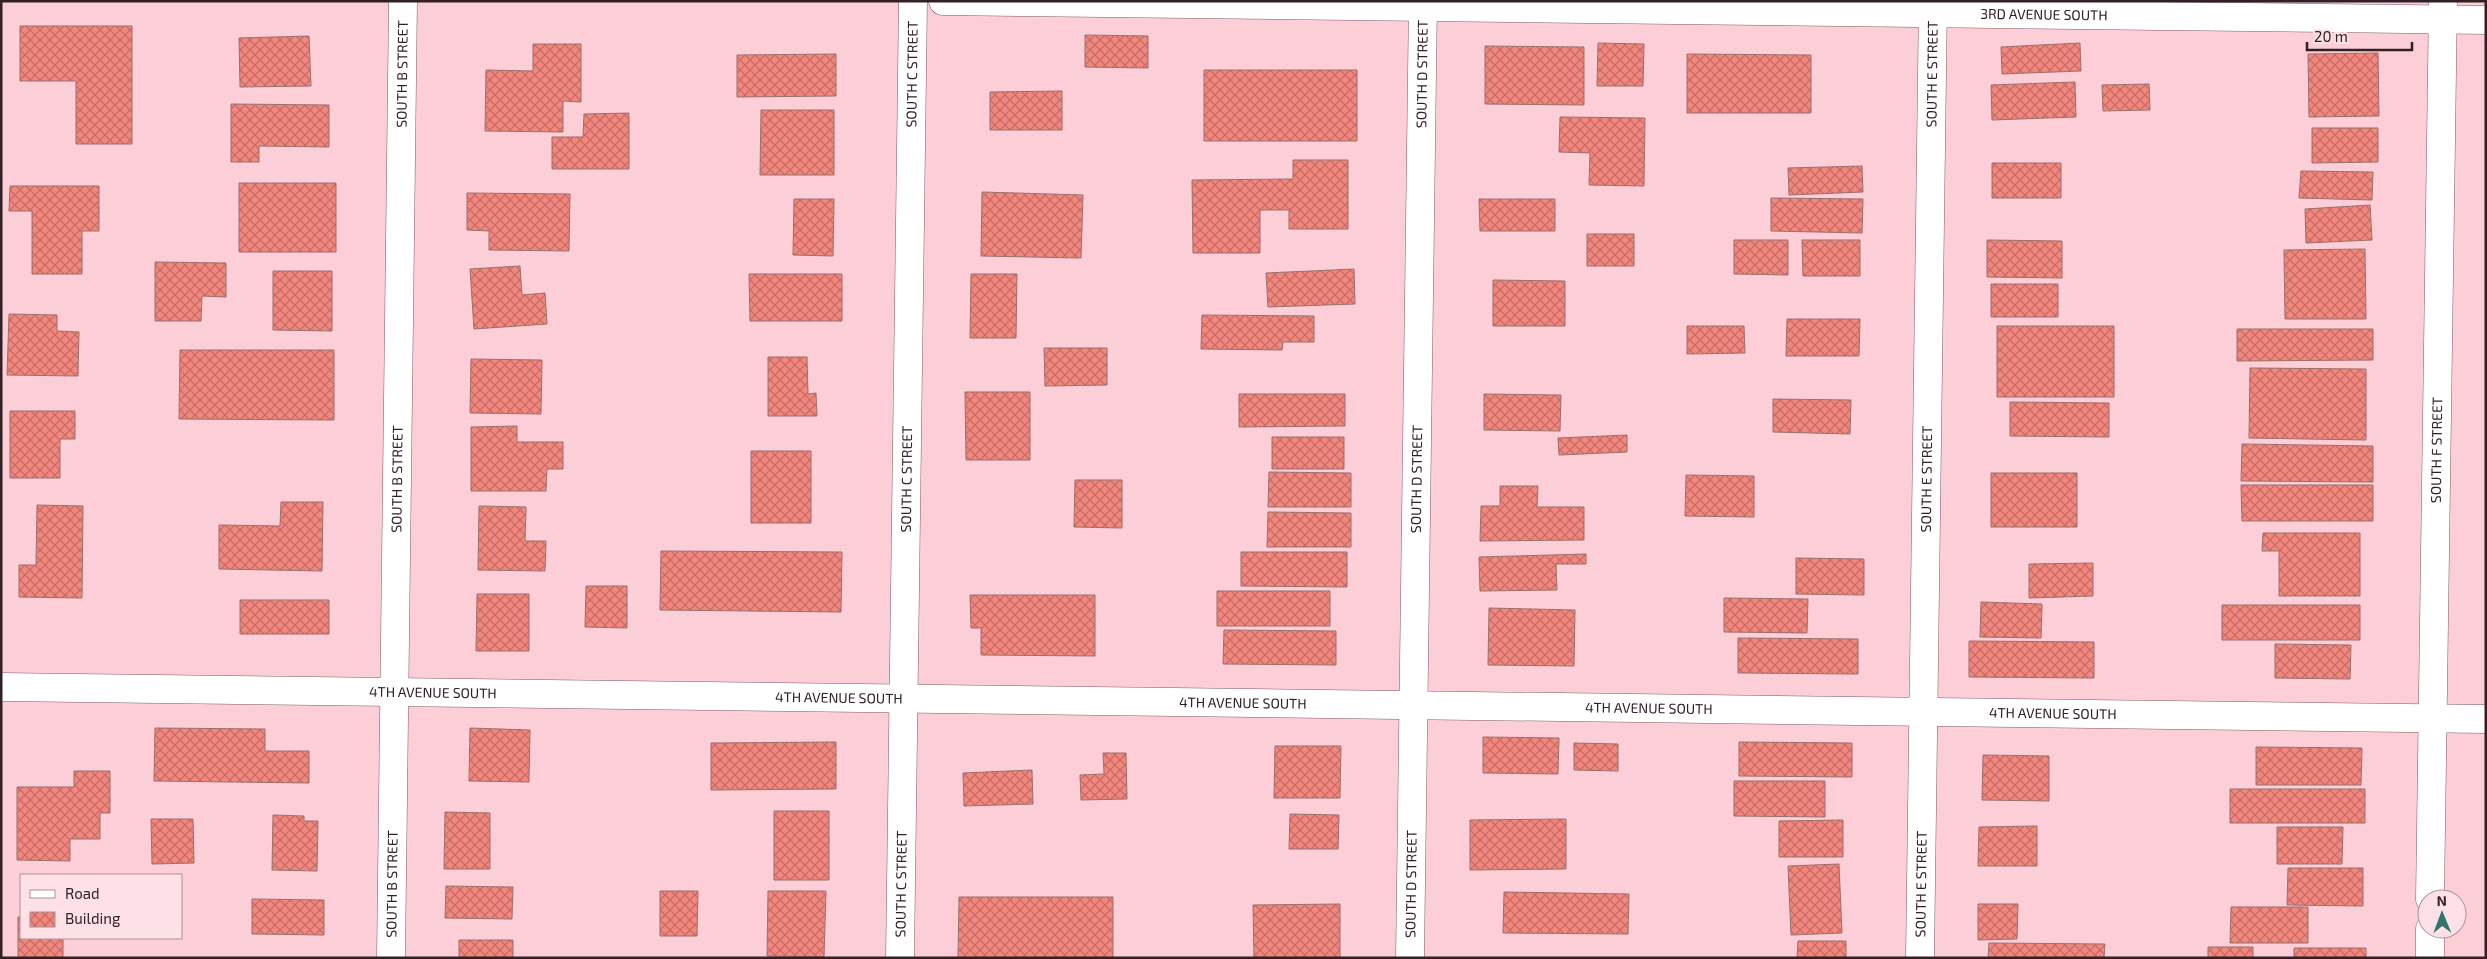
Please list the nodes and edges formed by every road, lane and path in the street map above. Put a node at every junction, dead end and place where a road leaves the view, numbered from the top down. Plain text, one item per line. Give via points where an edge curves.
1 (403, 1) edge
2 (913, 1) edge
3 (943, 1) edge
4 (1423, 4) edge
5 (1933, 7) edge
6 (2443, 10) edge
7 (2486, 20) edge
8 (1, 686) edge
9 (394, 692) junction
10 (904, 699) junction
11 (1413, 705) junction
12 (1923, 712) junction
13 (2433, 718) junction
14 (2486, 719) edge
15 (2430, 889) edge
16 (2430, 939) edge
17 (390, 958) edge
18 (900, 958) edge
19 (1410, 958) edge
20 (1920, 958) edge
21 (2430, 958) edge

1 - 9 street, SOUTH B STREET
2 - 10 street, SOUTH C STREET
3 - 4 street, 3RD AVENUE SOUTH
4 - 5 street, 3RD AVENUE SOUTH
4 - 11 street, SOUTH D STREET
5 - 6 street, 3RD AVENUE SOUTH
5 - 12 street, SOUTH E STREET
6 - 7 street, 3RD AVENUE SOUTH
6 - 13 street, SOUTH F STREET
8 - 9 street, 4TH AVENUE SOUTH
9 - 10 street, 4TH AVENUE SOUTH
9 - 17 street, SOUTH B STREET
10 - 11 street, 4TH AVENUE SOUTH
10 - 18 street, SOUTH C STREET
11 - 12 street, 4TH AVENUE SOUTH
11 - 19 street, SOUTH D STREET
12 - 13 street, 4TH AVENUE SOUTH
12 - 20 street, SOUTH E STREET
13 - 14 street, 4TH AVENUE SOUTH
13 - 15 street, SOUTH F STREET
16 - 21 street

